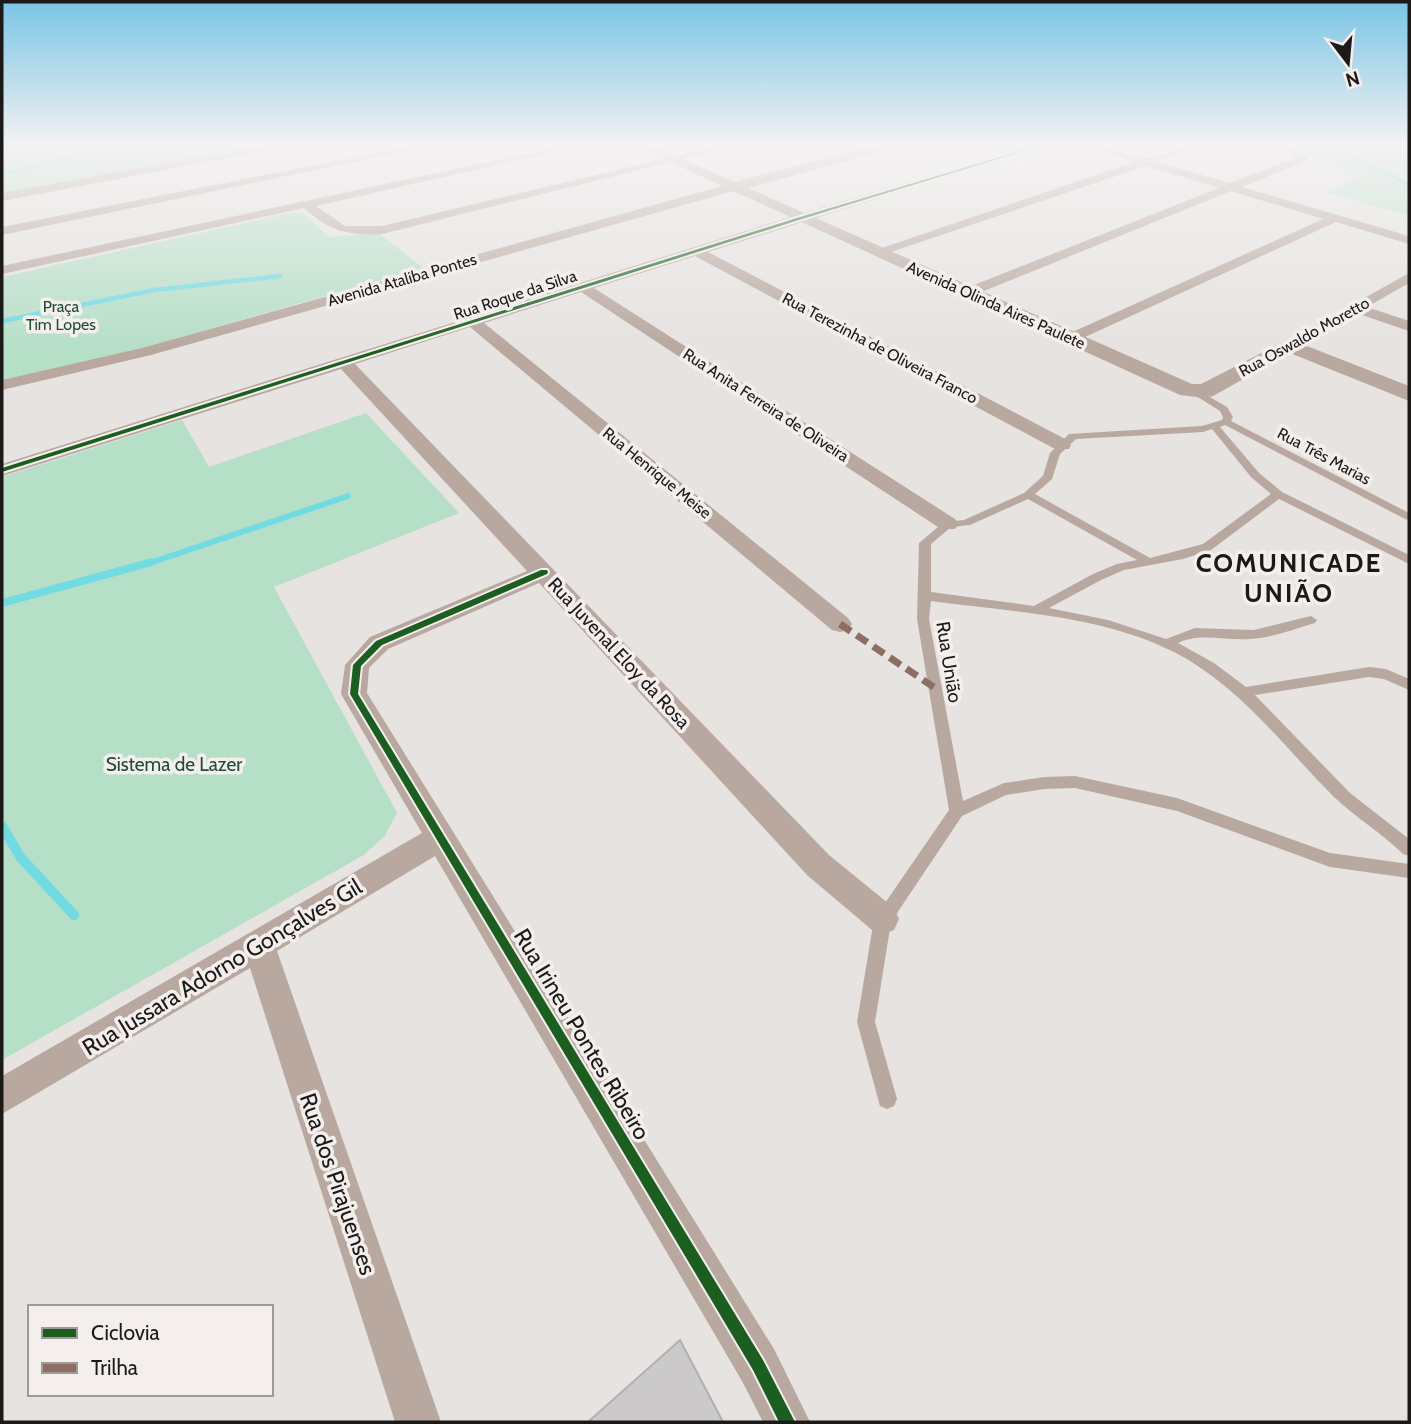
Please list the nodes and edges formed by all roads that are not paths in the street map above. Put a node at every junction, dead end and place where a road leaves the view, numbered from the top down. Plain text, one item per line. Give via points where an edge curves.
1 (87, 213) edge
2 (269, 213) edge
3 (318, 213) edge
4 (450, 213) edge
5 (639, 213) edge
6 (791, 213) edge
7 (816, 213) edge
8 (991, 213) edge
9 (1170, 213) edge
10 (1320, 213) edge
11 (801, 218) junction
12 (1335, 218) junction
13 (54, 220) joint
14 (2, 231) edge
15 (1409, 240) edge
16 (698, 251) junction
17 (877, 252) junction
18 (2, 270) edge
19 (1409, 277) edge
20 (584, 288) junction
21 (970, 292) junction
22 (1356, 309) junction
23 (474, 323) junction
24 (1409, 326) edge
25 (1072, 338) junction
26 (1289, 345) junction
27 (345, 363) junction
28 (2, 386) edge
29 (1206, 389) junction
30 (1409, 394) edge
31 (1222, 419) junction
32 (1062, 445) junction
33 (2, 470) edge
34 (1278, 494) junction
35 (1028, 495) junction
36 (1409, 517) edge
37 (948, 524) junction
38 (1409, 560) edge
39 (1149, 562) junction
40 (544, 572) junction
41 (927, 596) junction
42 (1038, 609) junction
43 (1311, 620) dead end
44 (841, 624) dead end
45 (1167, 644) junction
46 (357, 665) joint
47 (1409, 685) edge
48 (1244, 692) junction
49 (957, 811) junction
50 (777, 822) joint
51 (441, 836) junction
52 (1409, 849) edge
53 (1409, 871) edge
54 (883, 919) junction
55 (259, 946) junction
56 (2, 1096) edge
57 (887, 1099) dead end
58 (418, 1422) edge
59 (787, 1422) edge

1 - 13 street
2 - 18 street
3 - 4 street via 333,228 355,232
5 - 28 street, Avenida Ataliba Pontes via 145,352
6 - 11 street, Avenida Olinda Aires Paulete
7 - 11 street, Rua Roque da Silva
8 - 17 street
9 - 21 street
10 - 12 street
11 - 16 street, Rua Roque da Silva
11 - 17 street, Avenida Olinda Aires Paulete
12 - 15 street
12 - 25 street
13 - 14 street
16 - 20 street, Rua Roque da Silva
16 - 32 street, Rua Terezinha de Oliveira Franco
17 - 21 street, Avenida Olinda Aires Paulete
19 - 22 street, Rua Oswaldo Moretto
20 - 23 street, Rua Roque da Silva
20 - 37 street, Rua Anita Ferreira de Oliveira
21 - 25 street, Avenida Olinda Aires Paulete
22 - 24 street
22 - 26 street, Rua Oswaldo Moretto
23 - 27 street, Rua Roque da Silva
23 - 44 street, Rua Henrique Meise
25 - 29 street, Avenida Olinda Aires Paulete
26 - 29 street, Rua Oswaldo Moretto
26 - 30 street
27 - 33 street, Rua Roque da Silva
27 - 40 street, Rua Juvenal Eloy da Rosa
29 - 31 lane
29 - 31 lane
31 - 32 lane via 1073,436
31 - 34 lane via 1255,475
31 - 36 lane, Rua Três Marias
32 - 35 lane via 1048,477
34 - 38 lane
34 - 39 lane via 1207,547
35 - 37 lane via 966,523
35 - 39 lane
37 - 41 lane, Rua União via 925,543
39 - 42 lane via 1097,576
40 - 46 street via 379,643
40 - 50 street, Rua Juvenal Eloy da Rosa
41 - 42 lane
41 - 49 lane, Rua União via 923,619
42 - 45 lane
43 - 45 lane via 1249,635 1195,631
45 - 48 lane via 1208,665
46 - 51 street, Rua Irineu Pontes Ribeiro via 354,694
47 - 48 lane via 1369,672
48 - 52 lane via 1366,817
49 - 53 lane via 1004,789 1075,782 1177,805 1330,860
49 - 54 lane
50 - 54 street via 818,865
51 - 55 street, Rua Jussara Adorno Gonçalves Gil
51 - 59 street, Rua Irineu Pontes Ribeiro via 758,1365
54 - 57 lane via 866,1022
55 - 56 street, Rua Jussara Adorno Gonçalves Gil
55 - 58 street, Rua dos Pirajuenses

